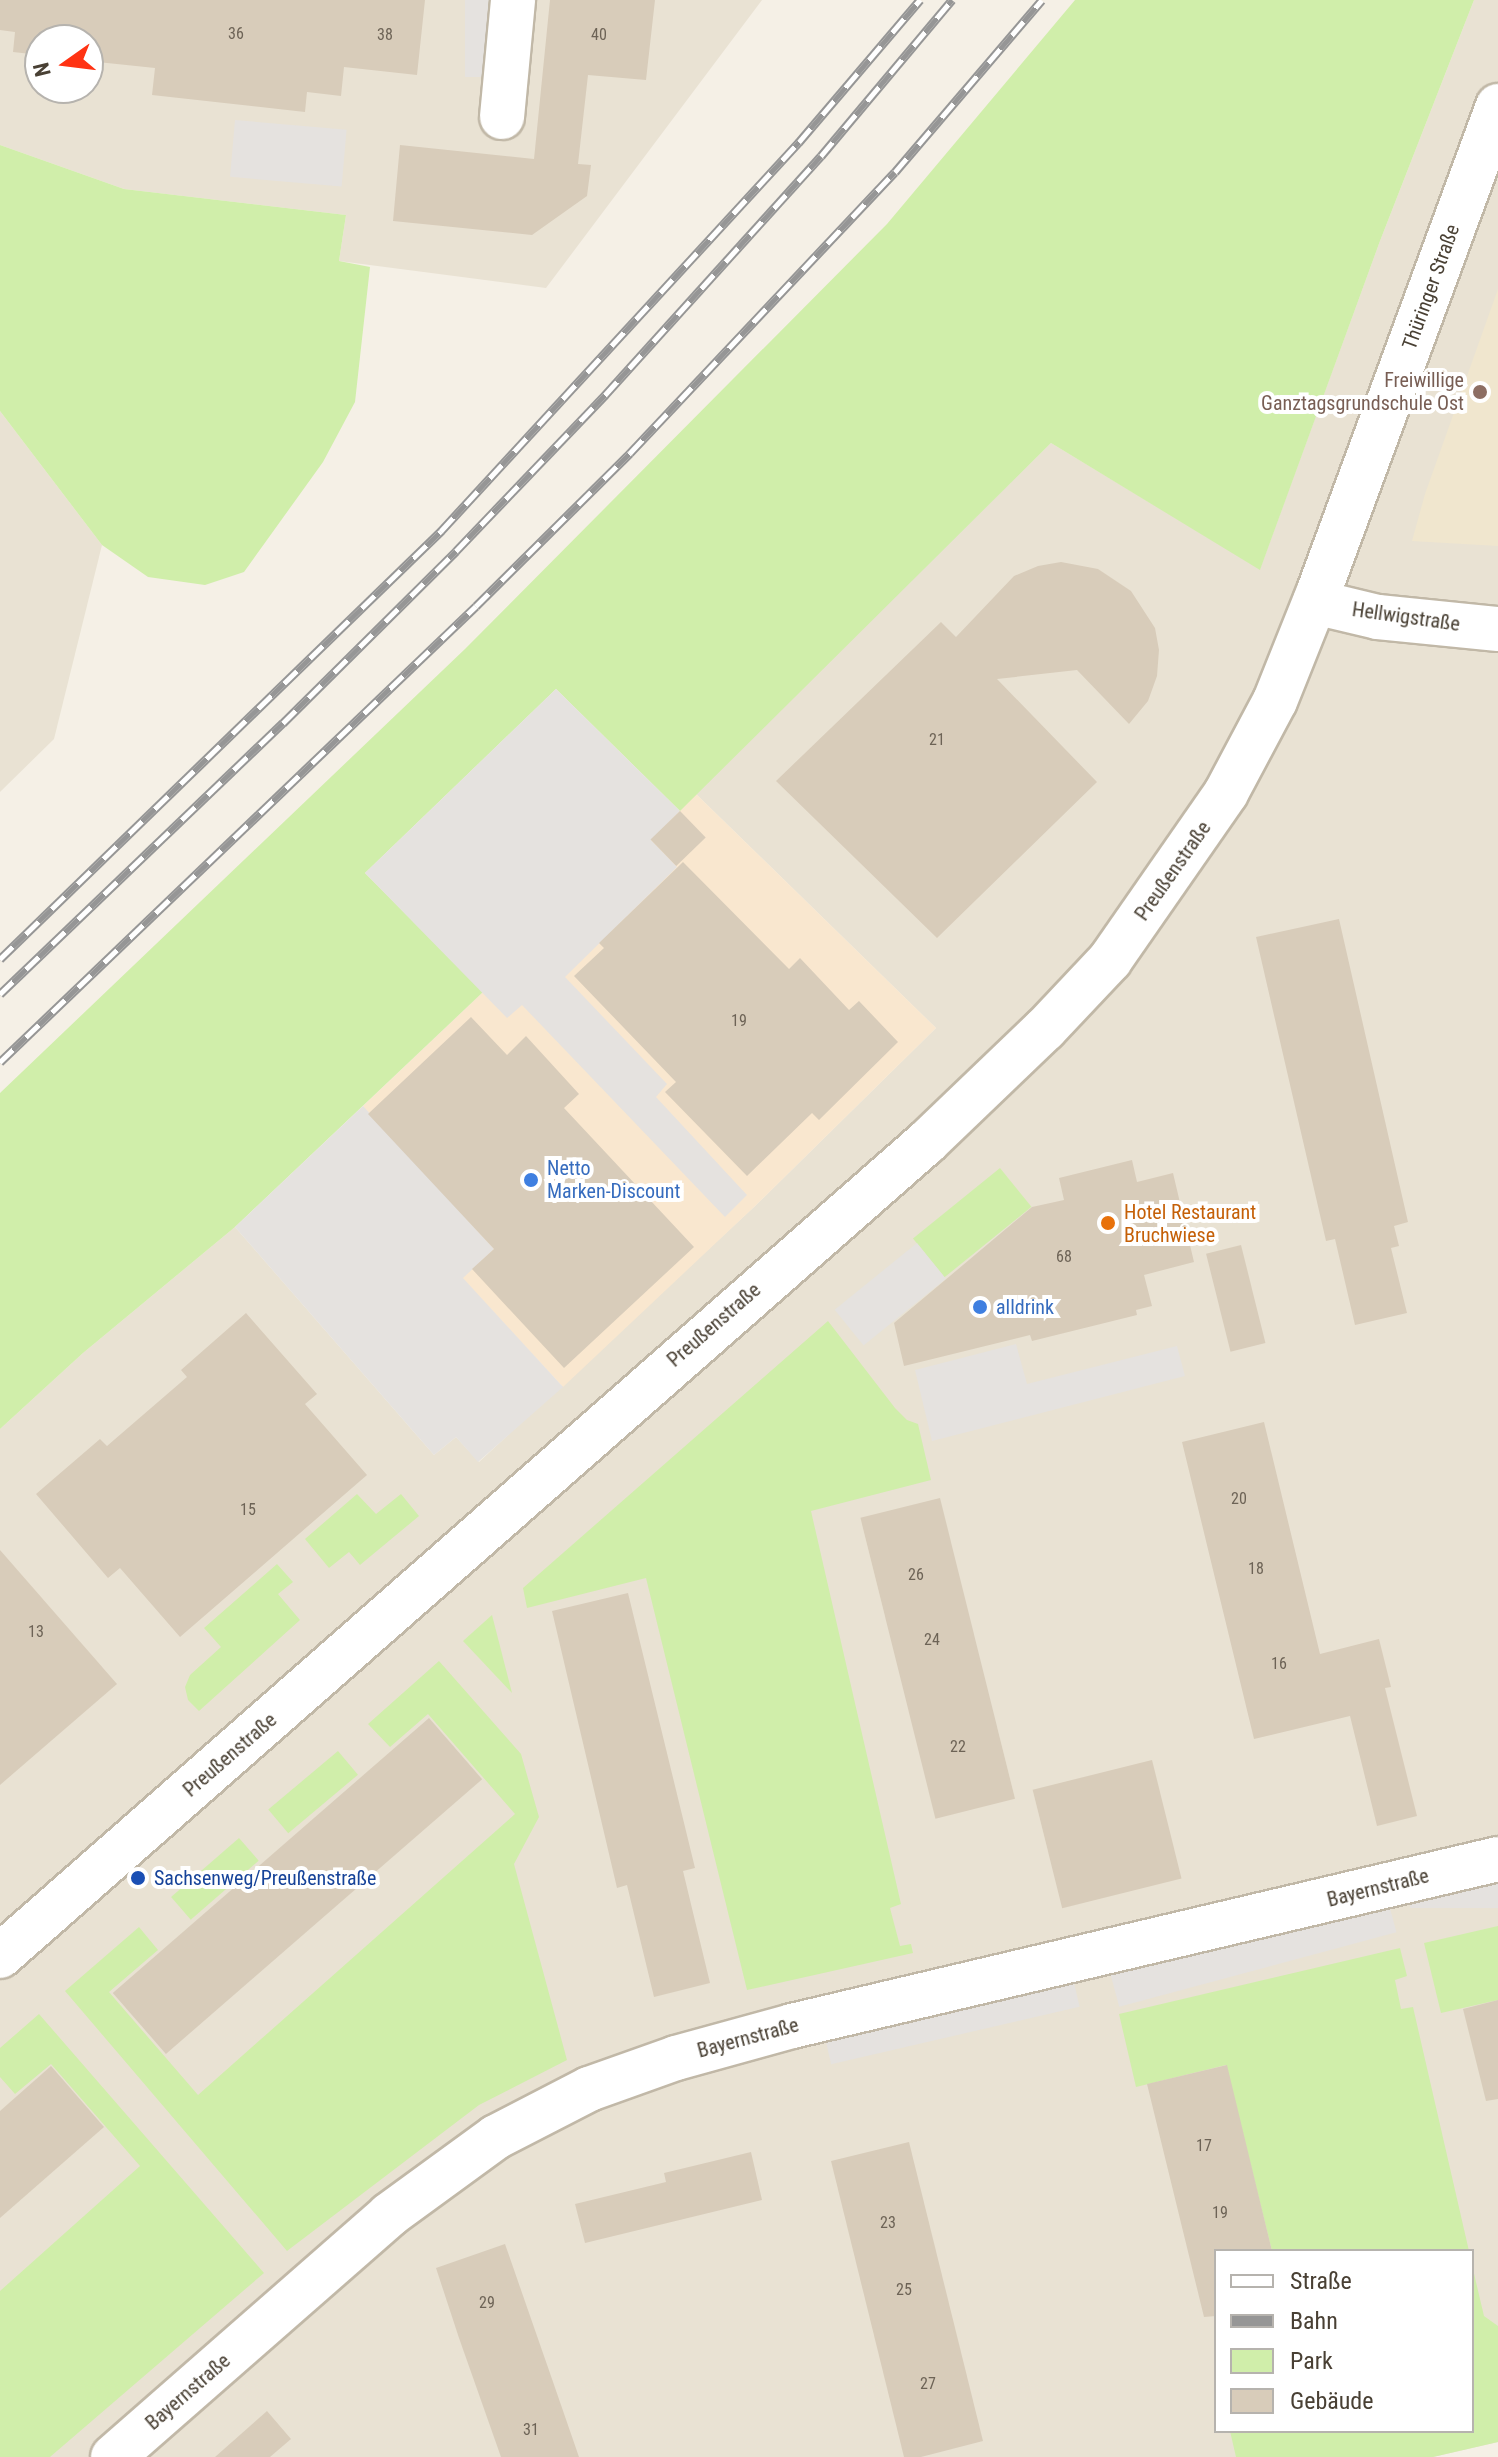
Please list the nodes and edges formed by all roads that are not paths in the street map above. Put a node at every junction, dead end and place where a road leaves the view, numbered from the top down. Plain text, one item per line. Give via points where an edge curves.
1 (513, 0) edge
2 (1498, 106) edge
3 (502, 117) dead end
4 (1315, 602) junction
5 (1498, 629) edge
6 (1498, 1859) edge
7 (0, 1956) edge
8 (113, 2457) edge

1 - 3 street
2 - 4 street, Thüringer Straße
4 - 5 street, Hellwigstraße via 1378,617
4 - 7 street, Preußenstraße via 1275,701 1226,793 1110,960 1045,1029 927,1142
6 - 8 street, Bayernstraße via 821,2019 676,2058 589,2089 496,2137 389,2215

